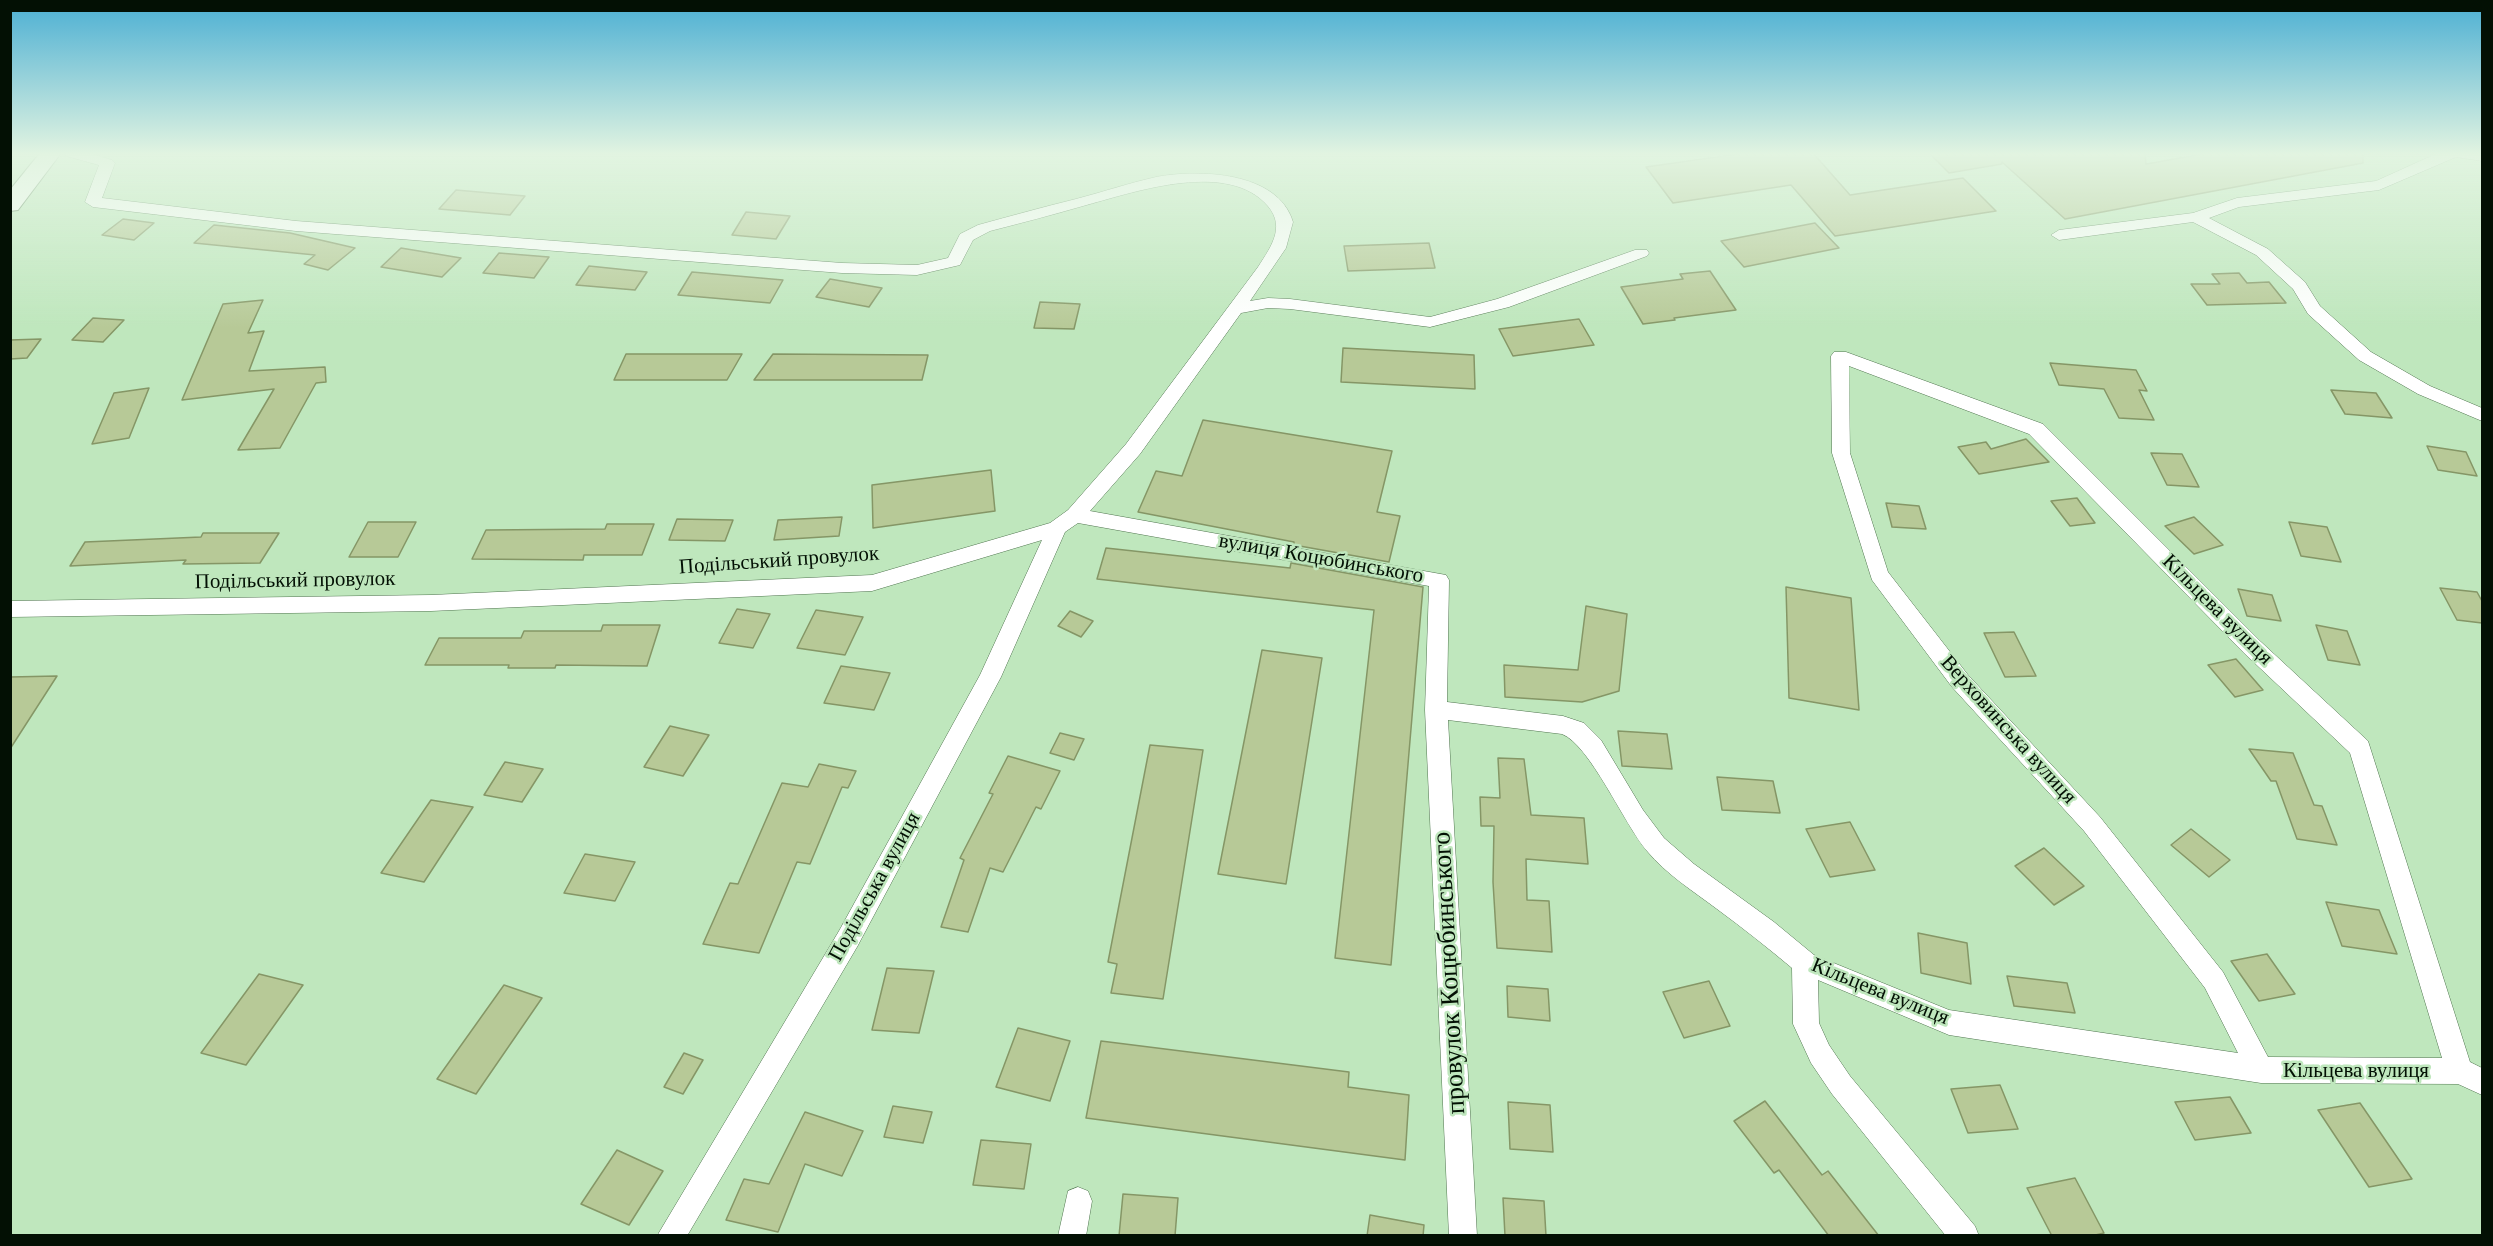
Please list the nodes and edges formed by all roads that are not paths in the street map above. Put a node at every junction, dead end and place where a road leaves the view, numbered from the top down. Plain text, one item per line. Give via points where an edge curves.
1 (170, 211) edge
2 (1047, 211) edge
3 (1280, 211) edge
4 (2213, 211) edge
5 (2195, 217) junction
6 (2060, 235) dead end
7 (1641, 254) dead end
8 (1234, 309) junction
9 (1840, 356) joint
10 (2482, 415) edge
11 (1066, 521) junction
12 (10, 609) edge
13 (1436, 710) junction
14 (1805, 963) junction
15 (2261, 1070) junction
16 (2459, 1071) junction
17 (2482, 1082) edge
18 (1078, 1201) dead end
19 (671, 1236) edge
20 (1072, 1236) edge
21 (1463, 1236) edge
22 (1965, 1236) edge

1 - 2 street via 296,226 842,268 916,270 954,261 966,237 984,228
3 - 8 street via 1286,225 1282,238
4 - 5 street
5 - 6 street
5 - 10 street via 2262,252 2299,286 2314,310 2365,356 2424,390
7 - 8 street via 1503,303 1430,322 1290,304
8 - 11 street via 1133,449
9 - 15 street, Верховинська вулиця via 1841,453 1879,575 1960,681 2091,824 2214,980
9 - 16 street, Кільцева вулиця via 2036,429 2252,647 2360,748
11 - 12 street, Подільський провулок via 872,583 430,603
11 - 13 street, вулиця Коцюбинського via 1439,580
11 - 19 street, Подільська вулиця via 990,677 848,939
13 - 14 street, Кільцева вулиця via 1563,725 1576,730 1593,747 1656,845 1685,872
13 - 21 street, провулок Коцюбинського
14 - 15 street, Кільцева вулиця via 1949,1022
14 - 22 street via 1806,1024 1820,1054
15 - 16 street, Кільцева вулиця
16 - 17 street, Кільцева вулиця
18 - 20 street

